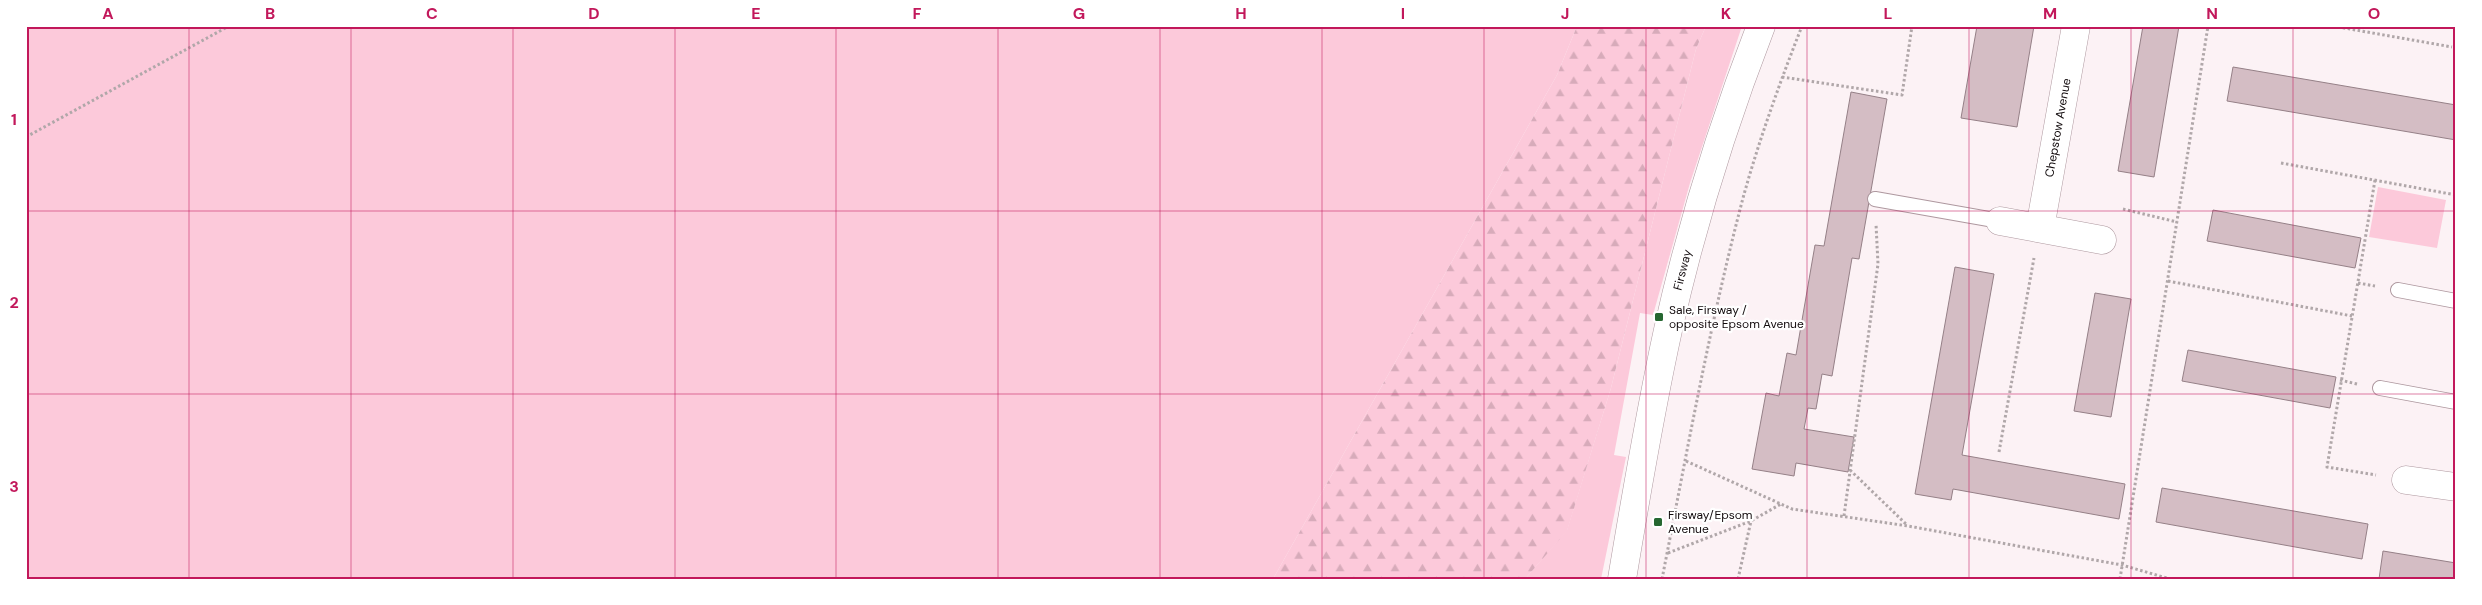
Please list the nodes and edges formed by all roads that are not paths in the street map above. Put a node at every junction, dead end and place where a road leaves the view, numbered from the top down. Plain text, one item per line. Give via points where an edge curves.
1 (1761, 26) edge
2 (2076, 26) edge
3 (1875, 199) road end
4 (2000, 221) joint
5 (2040, 228) junction
6 (2102, 240) dead end
7 (2398, 290) dead end
8 (2456, 301) edge
9 (2380, 388) dead end
10 (2456, 402) edge
11 (2406, 480) road end
12 (2455, 483) edge
13 (1622, 579) edge

1 - 13 street, Firsway via 1707,185 1668,328
2 - 5 street, Chepstow Avenue
3 - 4 lane
4 - 5 street
5 - 6 street
7 - 8 lane
9 - 10 lane
11 - 12 street

